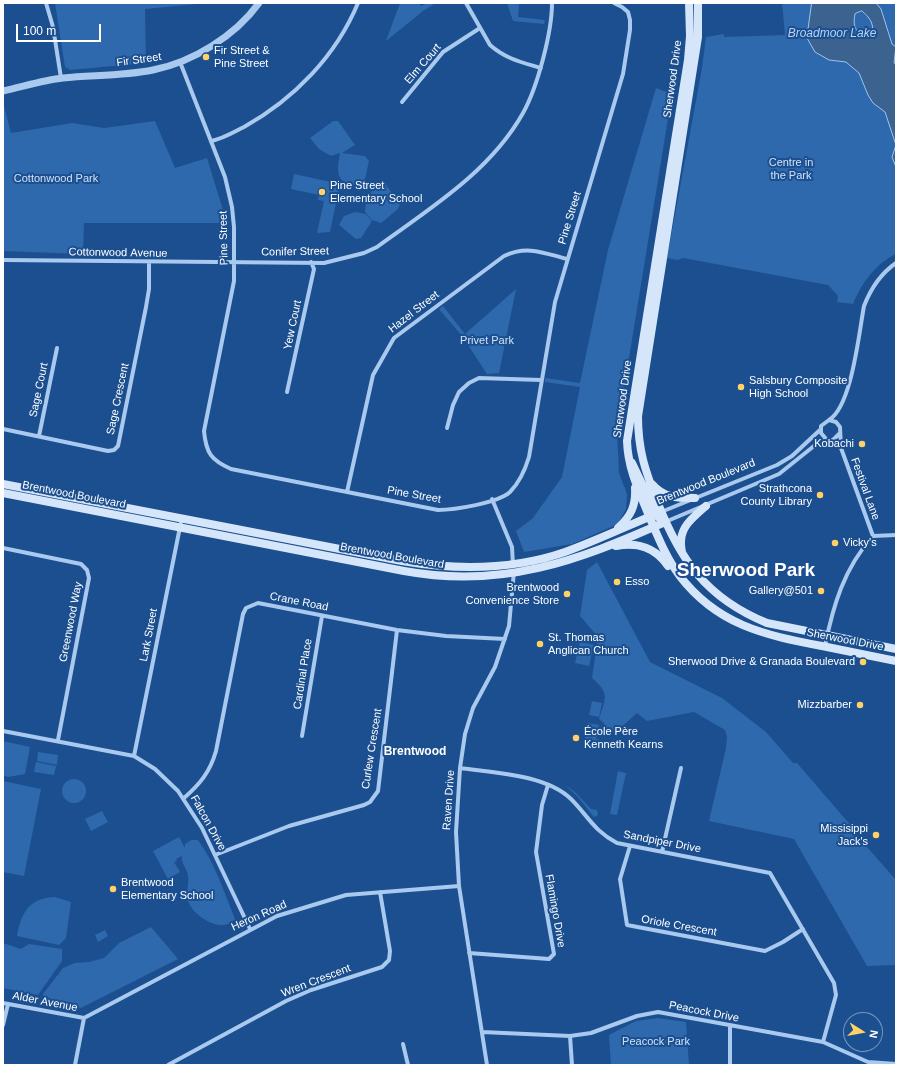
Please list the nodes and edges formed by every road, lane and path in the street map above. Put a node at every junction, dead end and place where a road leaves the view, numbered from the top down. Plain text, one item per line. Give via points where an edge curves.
1 (46, 3) edge
2 (259, 3) edge
3 (358, 3) edge
4 (466, 3) edge
5 (552, 3) edge
6 (614, 3) edge
7 (689, 3) edge
8 (698, 3) edge
9 (480, 28) junction
10 (180, 62) junction
11 (541, 68) junction
12 (61, 78) junction
13 (3, 91) edge
14 (402, 102) dead end
15 (211, 141) junction
16 (567, 259) junction
17 (3, 260) edge
18 (149, 262) junction
19 (233, 262) junction
20 (311, 262) junction
21 (896, 263) edge
22 (57, 348) dead end
23 (541, 380) junction
24 (287, 392) dead end
25 (830, 420) junction
26 (447, 428) dead end
27 (3, 429) edge
28 (820, 429) junction
29 (840, 433) junction
30 (38, 436) junction
31 (824, 438) junction
32 (830, 440) junction
33 (841, 448) junction
34 (627, 453) junction
35 (634, 481) junction
36 (649, 481) junction
37 (3, 484) edge
38 (347, 492) junction
39 (3, 493) edge
40 (695, 498) junction
41 (492, 499) junction
42 (706, 506) junction
43 (656, 514) junction
44 (182, 517) junction
45 (665, 522) junction
46 (180, 527) junction
47 (653, 527) junction
48 (614, 532) junction
49 (896, 535) edge
50 (872, 536) junction
51 (3, 548) edge
52 (603, 548) junction
53 (684, 558) junction
54 (513, 564) junction
55 (514, 574) junction
56 (680, 576) junction
57 (322, 616) junction
58 (397, 630) junction
59 (826, 636) junction
60 (505, 639) junction
61 (824, 647) junction
62 (896, 650) edge
63 (896, 661) edge
64 (3, 731) edge
65 (302, 736) dead end
66 (58, 740) junction
67 (134, 756) junction
68 (460, 768) junction
69 (681, 768) dead end
70 (548, 785) junction
71 (184, 798) junction
72 (630, 846) junction
73 (662, 852) junction
74 (215, 855) junction
75 (459, 886) junction
76 (380, 892) junction
77 (250, 929) junction
78 (803, 929) junction
79 (469, 953) junction
80 (5, 1003) edge
81 (84, 1018) junction
82 (3, 1025) edge
83 (730, 1026) junction
84 (482, 1032) junction
85 (570, 1036) junction
86 (823, 1042) junction
87 (403, 1044) dead end
88 (868, 1064) edge
89 (896, 1064) edge
90 (75, 1065) edge
91 (168, 1065) edge
92 (408, 1065) edge
93 (487, 1065) edge
94 (572, 1065) edge
95 (730, 1065) edge

1 - 12 street
2 - 10 street, Fir Street via 233,32
3 - 15 street via 326,59 301,84 266,114 230,134
4 - 9 street
5 - 11 street, Conifer Street via 552,22
6 - 16 street, Pine Street via 628,12 630,20 623,74
7 - 34 main road, Sherwood Drive via 688,60 630,419
8 - 36 main road, Sherwood Drive via 695,62 638,416 640,453
9 - 11 street via 490,45 505,57
9 - 14 street, Elm Court via 443,52
10 - 12 street, Fir Street via 137,73
10 - 15 street, Pine Street
11 - 20 street, Conifer Street via 523,113 499,146 473,175 377,247 342,259
12 - 13 street, Fir Street
15 - 19 street, Pine Street via 225,177 232,207
16 - 23 street, Pine Street via 555,302
16 - 38 street, Hazel Street via 533,250 511,252 394,338 373,375
17 - 18 street, Cottonwood Avenue
18 - 19 street, Cottonwood Avenue
18 - 30 street, Sage Crescent via 146,307 118,446 108,451
19 - 20 street, Conifer Street
19 - 38 street, Pine Street via 234,281 204,431 208,451 215,461 231,469
20 - 24 street, Yew Court via 314,268
21 - 25 street via 876,281 868,294 848,388 835,416
22 - 30 street, Sage Court
23 - 26 street via 479,378 459,392
23 - 41 street, Pine Street via 529,457 523,474 510,492 502,498
25 - 28 street via 823,423
25 - 29 street via 838,424
27 - 30 street, Sage Crescent
28 - 31 street
28 - 40 street, Brentwood Boulevard via 806,444 781,462
29 - 32 street
29 - 33 street, Festival Lane
31 - 32 street
31 - 42 street, Brentwood Boulevard via 779,474
32 - 33 street, Festival Lane
33 - 50 street, Festival Lane
34 - 35 main road, Sherwood Drive
34 - 43 main road
35 - 43 main road, Sherwood Drive
35 - 48 main road via 636,500 633,509 630,516
36 - 40 main road via 667,496
36 - 43 main road, Sherwood Drive
37 - 44 main road, Brentwood Boulevard
38 - 41 street, Pine Street via 438,510 466,508
39 - 46 main road, Brentwood Boulevard
40 - 43 street, Brentwood Boulevard
41 - 54 street, Raven Drive via 512,547
42 - 45 street, Brentwood Boulevard
42 - 53 main road via 681,533
43 - 45 main road, Sherwood Drive
43 - 47 main road, Sherwood Drive
43 - 48 main road, Brentwood Boulevard
44 - 46 street, Lark Street
44 - 54 main road, Brentwood Boulevard via 429,565 458,567
45 - 47 main road, Brentwood Boulevard
45 - 53 main road, Sherwood Drive
46 - 55 main road, Brentwood Boulevard via 422,575 458,578
46 - 67 street, Lark Street
47 - 52 main road, Brentwood Boulevard
47 - 56 main road, Sherwood Drive
48 - 54 main road, Brentwood Boulevard via 564,552
49 - 50 street
50 - 59 street via 856,558 840,588
51 - 66 street, Greenwood Way via 81,564 88,574
52 - 55 main road, Brentwood Boulevard via 552,566
52 - 56 main road via 630,544 643,546 656,552
53 - 59 main road, Sherwood Drive via 702,581 738,610 766,623
54 - 55 street, Raven Drive
55 - 60 street, Raven Drive via 512,610
56 - 61 main road, Sherwood Drive via 712,607 736,622 764,634
57 - 58 street, Crane Road
57 - 65 street, Cardinal Place
57 - 71 street, Crane Road via 258,602 246,608 212,766 204,779
58 - 60 street, Crane Road
58 - 74 street, Curlew Crescent via 378,791 374,797 364,805 289,826
59 - 61 street
59 - 62 main road, Sherwood Drive
60 - 68 street, Raven Drive via 495,667 473,708 465,734
61 - 63 main road, Sherwood Drive
64 - 66 street, Falcon Drive
66 - 67 street, Falcon Drive
67 - 71 street, Falcon Drive via 166,778
68 - 70 street, Sandpiper Drive via 535,780
68 - 75 street, Raven Drive via 456,850
69 - 73 street
70 - 72 street, Sandpiper Drive via 570,798 598,831 617,843
70 - 79 street, Flamingo Drive via 542,805 536,852 554,954 549,959
71 - 74 street, Falcon Drive
72 - 73 street, Sandpiper Drive
72 - 78 street, Oriole Crescent via 620,880 627,925 765,951
73 - 78 street, Sandpiper Drive via 770,873
74 - 77 street, Falcon Drive
75 - 76 street, Heron Road
75 - 79 street, Raven Drive
76 - 77 street, Heron Road via 346,894 277,916
76 - 91 street, Wren Crescent via 390,951 389,960 382,967 311,990 286,1001
77 - 81 street, Heron Road
78 - 86 street, Sandpiper Drive via 836,991
79 - 84 street, Raven Drive
80 - 81 street, Alder Avenue
80 - 82 street
81 - 90 street
83 - 85 street, Peacock Drive via 658,1012 636,1016 591,1033
83 - 86 street, Peacock Drive
83 - 95 street
84 - 85 street, Peacock Drive
84 - 93 street, Raven Drive
85 - 94 street
86 - 88 street, Peacock Drive
87 - 92 street
88 - 89 street, Peacock Drive

